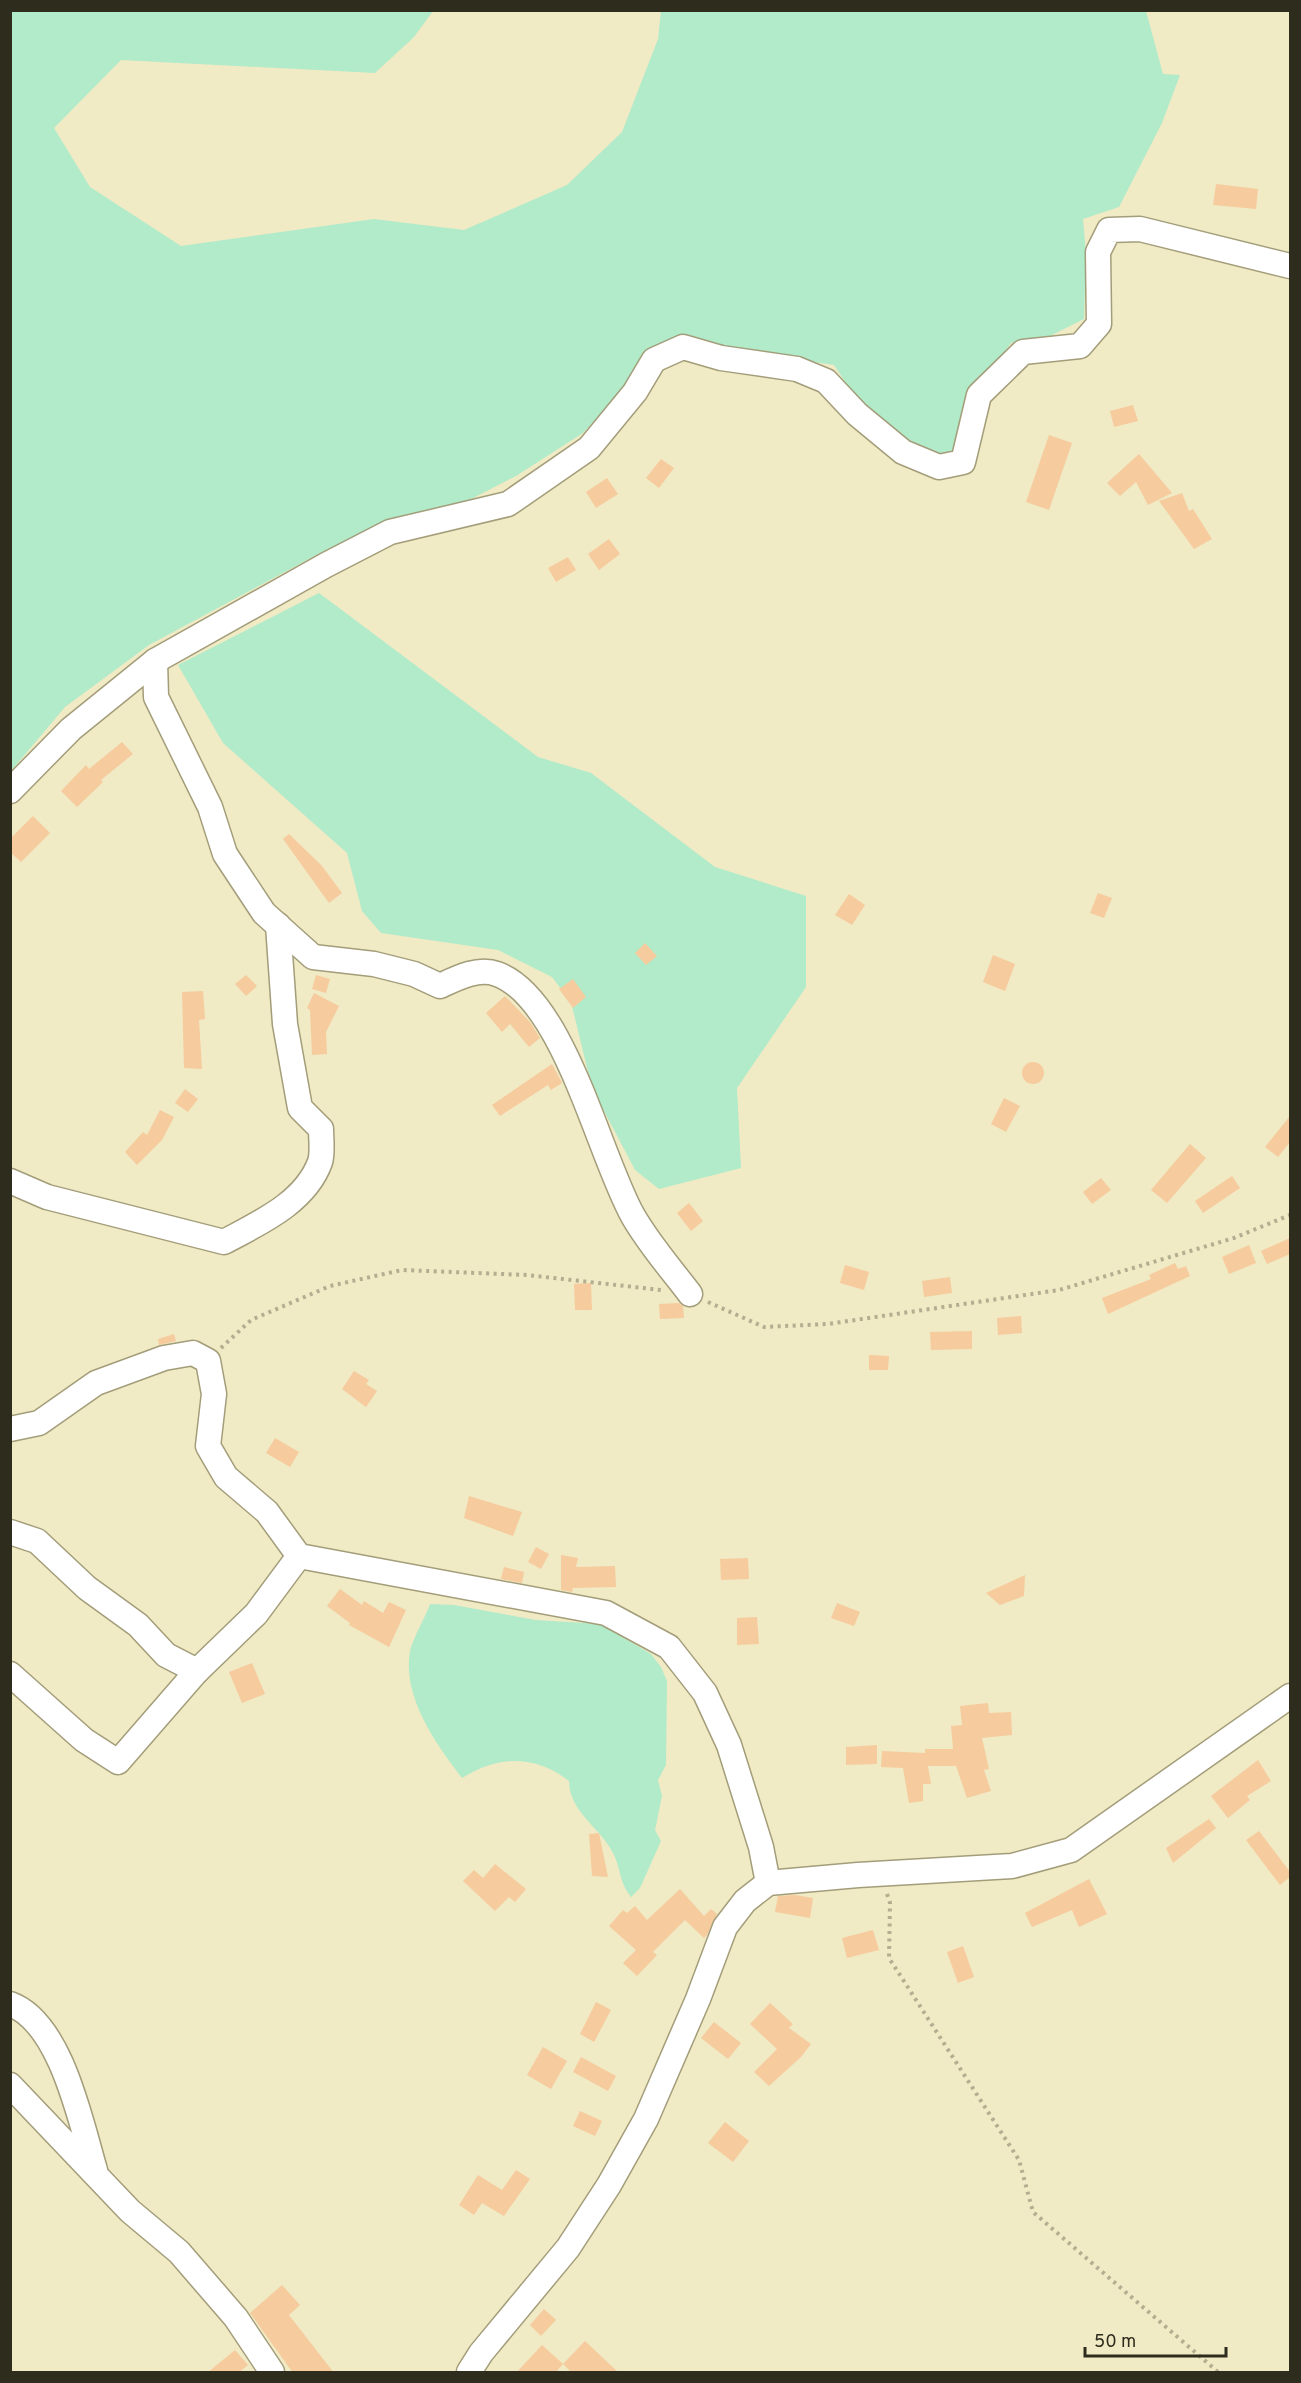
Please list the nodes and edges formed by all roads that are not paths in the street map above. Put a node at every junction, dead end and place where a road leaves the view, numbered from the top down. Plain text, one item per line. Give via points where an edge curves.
1 (1290, 266) edge
2 (155, 661) junction
3 (10, 791) edge
4 (278, 925) junction
5 (10, 1181) edge
6 (690, 1294) road end
7 (10, 1429) edge
8 (10, 1532) edge
9 (299, 1556) junction
10 (196, 1671) junction
11 (10, 1674) edge
12 (1290, 1696) edge
13 (768, 1883) junction
14 (10, 2004) edge
15 (10, 2085) edge
16 (95, 2172) junction
17 (272, 2373) edge
18 (469, 2373) edge

1 - 2 street via 1140,229 1109,230 1098,252 1099,324 1080,346 1023,352 979,395 963,462 939,467 903,452 857,414 826,381 797,369 721,358 682,347 654,360 635,392 589,448 508,504 390,532
2 - 3 street via 71,729
2 - 4 street via 156,697 210,807 225,854 264,913
4 - 5 street via 285,1024 300,1108 321,1129 320,1161 305,1188 272,1216 224,1242 47,1197
4 - 6 street via 313,957 374,964 414,974 440,986 466,974 496,973 525,990 551,1026 633,1216
7 - 9 street via 39,1423 96,1383 164,1358 193,1353 208,1361 214,1394 208,1446 225,1477 267,1512
8 - 10 street via 37,1541 87,1588 138,1625 166,1655
9 - 10 street via 256,1614
9 - 13 street via 606,1613 669,1647 705,1693 729,1745 761,1847
10 - 11 street via 118,1762 84,1740
12 - 13 street via 1071,1850 1012,1866
13 - 18 street via 745,1901 725,1927 646,2119 609,2185 568,2248 481,2353
14 - 16 street via 45,2031 74,2099
15 - 16 street
16 - 17 street via 130,2211 179,2252 236,2318

